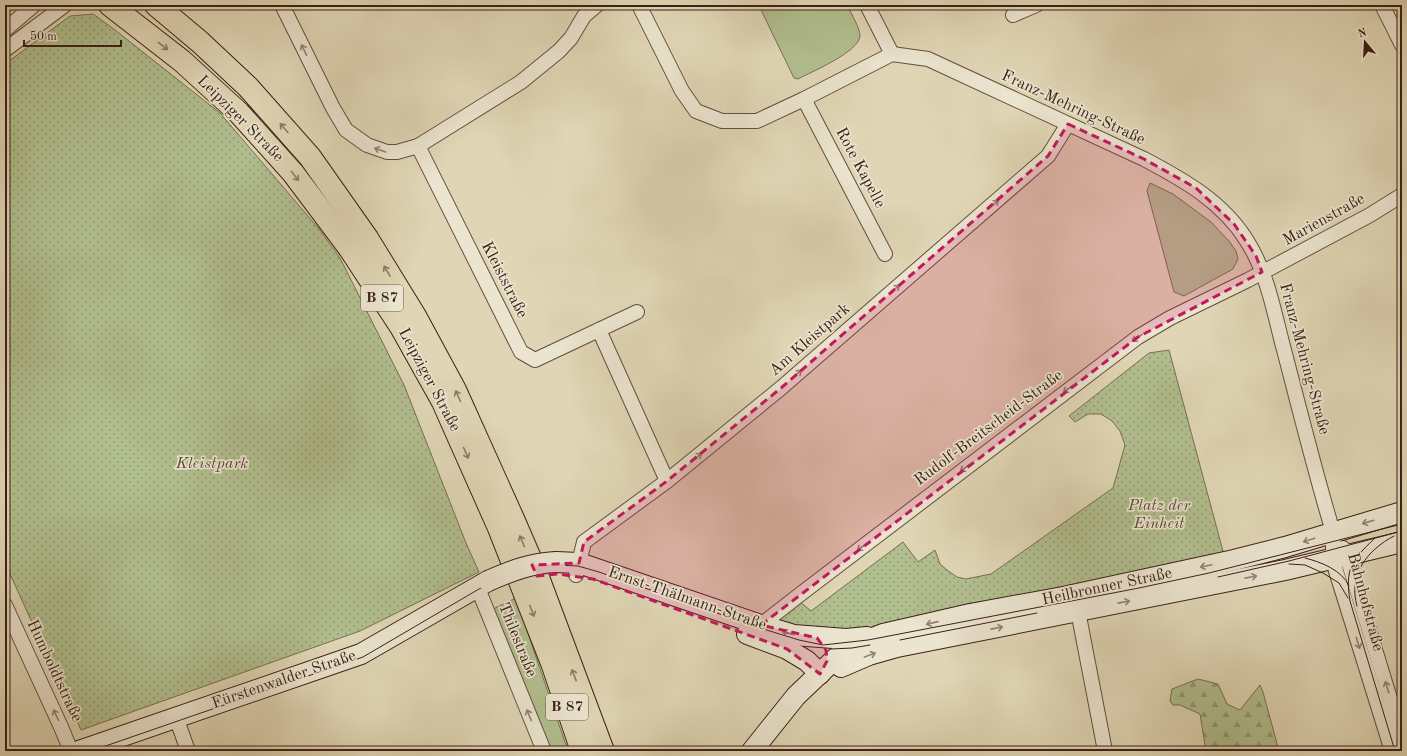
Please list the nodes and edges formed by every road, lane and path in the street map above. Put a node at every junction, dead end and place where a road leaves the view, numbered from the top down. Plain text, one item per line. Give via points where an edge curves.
1 (34, 5) edge
2 (65, 5) edge
3 (110, 5) edge
4 (156, 5) edge
5 (282, 5) edge
6 (597, 5) edge
7 (639, 5) edge
8 (868, 5) edge
9 (1036, 5) edge
10 (1382, 5) edge
11 (583, 10) edge
12 (1013, 16) dead end
13 (5, 30) edge
14 (1402, 46) edge
15 (5, 50) edge
16 (892, 54) junction
17 (804, 99) junction
18 (1068, 124) junction
19 (418, 146) junction
20 (1402, 195) edge
21 (885, 254) dead end
22 (1262, 272) junction
23 (637, 312) dead end
24 (599, 330) junction
25 (667, 481) junction
26 (1402, 512) edge
27 (1333, 532) junction
28 (1402, 542) edge
29 (1340, 557) junction
30 (567, 569) junction
31 (485, 589) junction
32 (5, 605) edge
33 (1078, 611) junction
34 (758, 631) junction
35 (882, 634) junction
36 (817, 638) junction
37 (795, 654) junction
38 (820, 674) junction
39 (796, 696) junction
40 (178, 723) junction
41 (1402, 738) edge
42 (71, 751) edge
43 (79, 751) edge
44 (118, 751) edge
45 (188, 751) edge
46 (544, 751) edge
47 (582, 751) edge
48 (603, 751) edge
49 (752, 751) edge
50 (1105, 751) edge
51 (1392, 751) edge

1 - 13 street
2 - 15 street
3 -> 47 main road, Leipziger Straße / B 87 via 182,61 239,113 293,173 350,249 401,326 443,402 499,528 552,662
48 -> 4 main road, Leipziger Straße / B 87 via 536,572 514,521 456,390 415,316 367,238 310,158 248,87
19 -> 5 street via 387,152 367,145 346,130
6 - 11 street
7 - 17 street via 682,91 696,111 722,121 757,121
8 - 16 street
9 - 12 street
10 - 14 street
11 - 19 street via 571,38 559,51 521,82
16 - 17 street
16 - 18 street, Franz-Mehring-Straße via 928,59
17 - 21 street, Rote Kapelle
18 - 22 street, Franz-Mehring-Straße via 1144,159 1196,188 1219,207 1247,240
25 -> 18 street, Am Kleistpark via 781,388 1048,156
19 - 24 street, Kleiststraße via 521,352 535,360
20 - 22 street, Marienstraße via 1370,215
22 - 27 street, Franz-Mehring-Straße
22 -> 34 street, Rudolf-Breitscheid-Straße via 1138,337
23 - 24 street, Kleiststraße
24 - 25 street
25 - 30 street, Am Kleistpark via 584,542
26 -> 27 street, Heilbronner Straße
27 - 29 street, Bahnhofstraße
27 -> 35 street, Heilbronner Straße via 1234,560
28 - 29 street, Heilbronner Straße
33 -> 29 street, Heilbronner Straße
41 -> 29 street, Bahnhofstraße
29 -> 51 street, Bahnhofstraße via 1337,577
30 - 31 street, Fürstenwalder Straße
30 - 34 street, Ernst-Thälmann-Straße
31 - 40 street, Fürstenwalder Straße via 369,664
46 -> 31 street, Thilestraße
42 -> 32 street, Humboldtstraße
38 -> 33 street, Heilbronner Straße via 897,647
33 - 50 street
36 -> 34 street, Ernst-Thälmann-Straße
34 - 37 street, Ernst-Thälmann-Straße
35 - 36 street, Ernst-Thälmann-Straße via 846,639
35 - 38 street, Heilbronner Straße via 837,657
36 - 38 street via 826,650 827,661
37 - 38 street, Ernst-Thälmann-Straße via 807,661
37 - 39 street via 798,670
38 - 39 street, Heilbronner Straße
39 - 49 street, Heilbronner Straße
40 - 43 street, Fürstenwalder Straße
40 - 44 street, Fürstenwalder Straße
40 - 45 street

